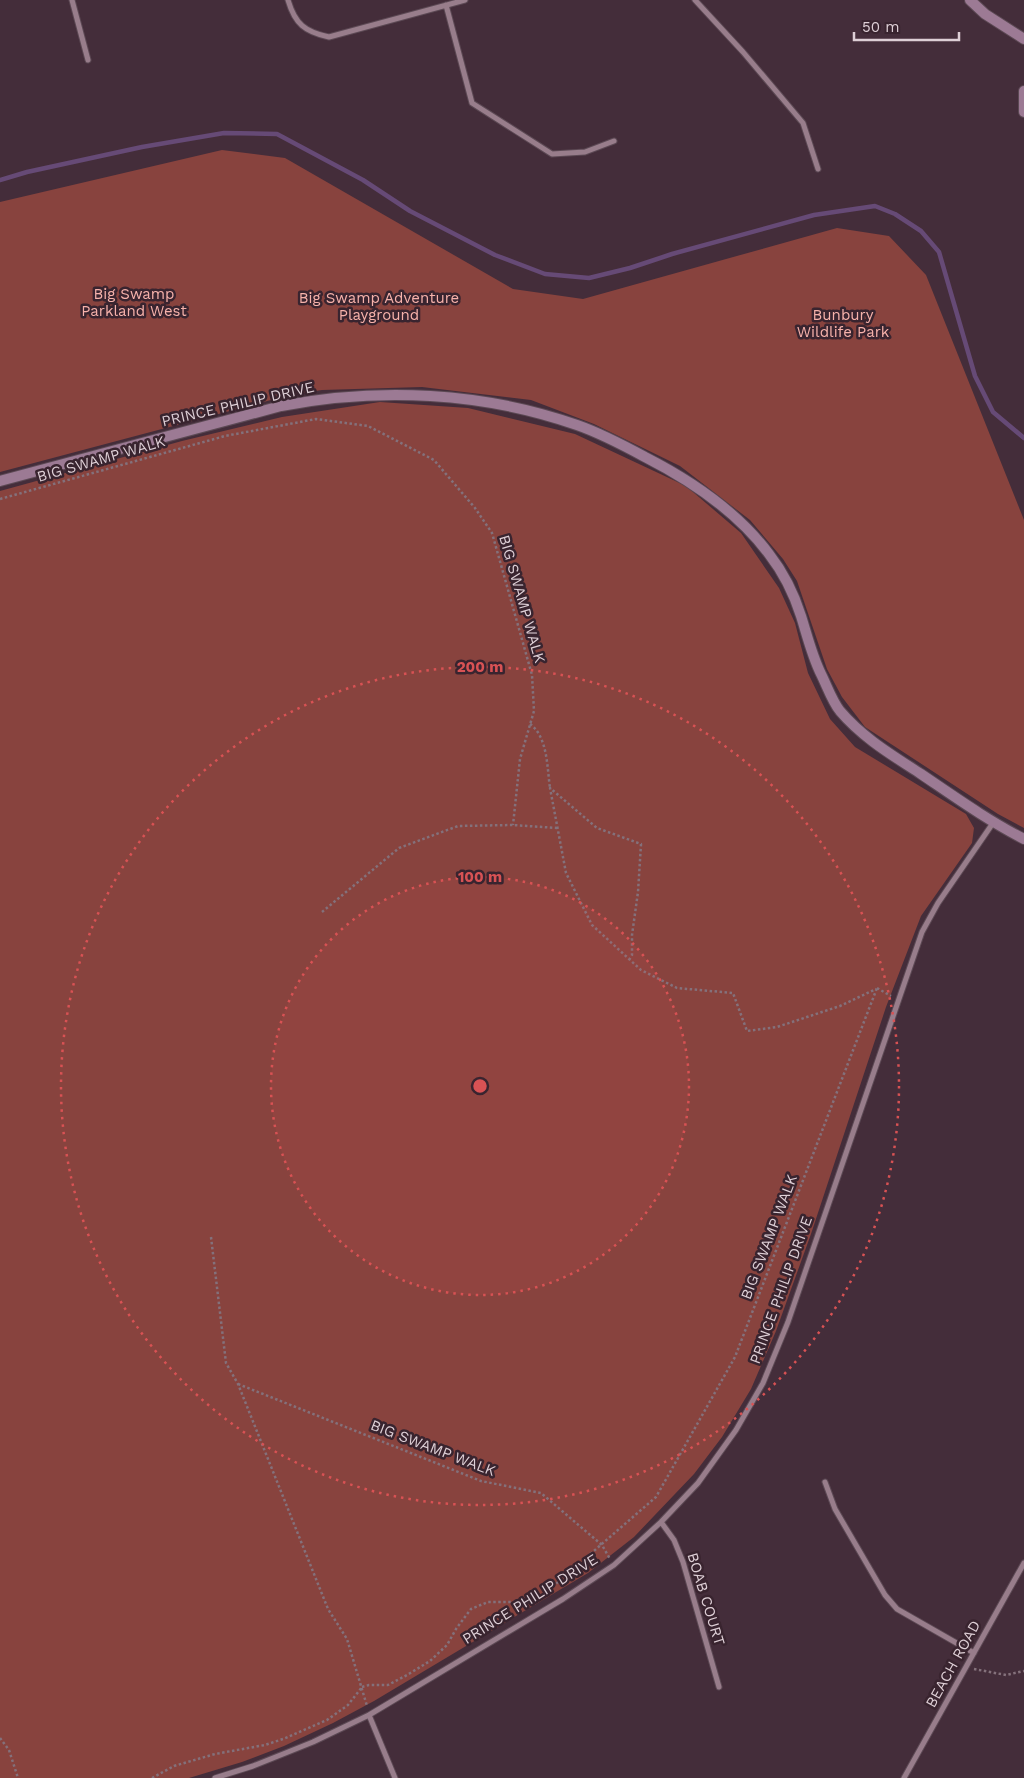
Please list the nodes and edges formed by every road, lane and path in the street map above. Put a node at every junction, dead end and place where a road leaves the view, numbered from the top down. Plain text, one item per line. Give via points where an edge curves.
1 (72, 0) edge
2 (288, 0) edge
3 (465, 0) edge
4 (695, 0) edge
5 (970, 0) edge
6 (446, 5) junction
7 (1024, 39) edge
8 (88, 60) dead end
9 (1024, 91) edge
10 (1024, 112) edge
11 (614, 141) dead end
12 (818, 170) dead end
13 (0, 481) edge
14 (0, 500) edge
15 (530, 724) junction
16 (550, 788) junction
17 (993, 823) junction
18 (512, 825) junction
19 (558, 828) junction
20 (1024, 839) edge
21 (322, 912) dead end
22 (629, 960) junction
23 (877, 988) junction
24 (898, 1000) junction
25 (211, 1237) dead end
26 (238, 1384) junction
27 (825, 1482) dead end
28 (661, 1522) junction
29 (602, 1545) junction
30 (1024, 1563) edge
31 (614, 1564) junction
32 (974, 1653) junction
33 (969, 1661) junction
34 (1024, 1671) edge
35 (362, 1687) junction
36 (719, 1687) dead end
37 (369, 1714) junction
38 (0, 1738) edge
39 (18, 1778) edge
40 (152, 1778) edge
41 (215, 1778) edge
42 (395, 1778) edge
43 (904, 1778) edge

1 - 8 street
2 - 6 street via 299,23 317,35 329,37
3 - 6 street
4 - 12 street via 803,123
5 - 7 street via 985,14
6 - 11 street via 472,102 552,154 585,152
9 - 10 street
13 - 17 street, PRINCE PHILIP DRIVE via 319,399 410,395 464,399 578,425 669,468 703,490 754,535 788,584 819,670 839,709 864,736
14 - 15 path, BIG SWAMP WALK via 225,436 316,419 368,426 434,460 492,532 532,675 534,711
15 - 16 path via 543,741
15 - 18 path, BIG SWAMP WALK via 520,759
16 - 19 path
16 - 22 path via 597,828 641,844 632,956
17 - 20 street, PRINCE PHILIP DRIVE
17 - 24 street, PRINCE PHILIP DRIVE via 922,932
18 - 19 path
18 - 21 path via 458,826 399,848
19 - 22 path via 566,873 592,925
22 - 23 path via 676,988 733,993 747,1031 777,1028 840,1006
23 - 24 path
23 - 29 path, BIG SWAMP WALK via 735,1357 656,1497
24 - 28 street, PRINCE PHILIP DRIVE via 788,1322 763,1383 736,1430 698,1483
25 - 26 path via 226,1363
26 - 29 path, BIG SWAMP WALK via 481,1481 541,1493
26 - 35 path via 328,1609 347,1639
27 - 32 street via 835,1509 884,1595 897,1609
28 - 31 street, PRINCE PHILIP DRIVE
28 - 36 street, BOAB COURT via 674,1540 683,1562
29 - 31 path
29 - 35 path via 535,1602 488,1602 470,1609 447,1645 430,1661 388,1685
30 - 32 street, BEACH ROAD
31 - 37 street, PRINCE PHILIP DRIVE via 563,1599
32 - 33 street, BEACH ROAD
33 - 34 path via 975,1670 1006,1675
33 - 43 street, BEACH ROAD
35 - 37 path
35 - 40 path via 348,1705 327,1720 265,1746 215,1754 174,1766
37 - 41 street, PRINCE PHILIP DRIVE via 313,1742
37 - 42 street
38 - 39 path via 9,1750

